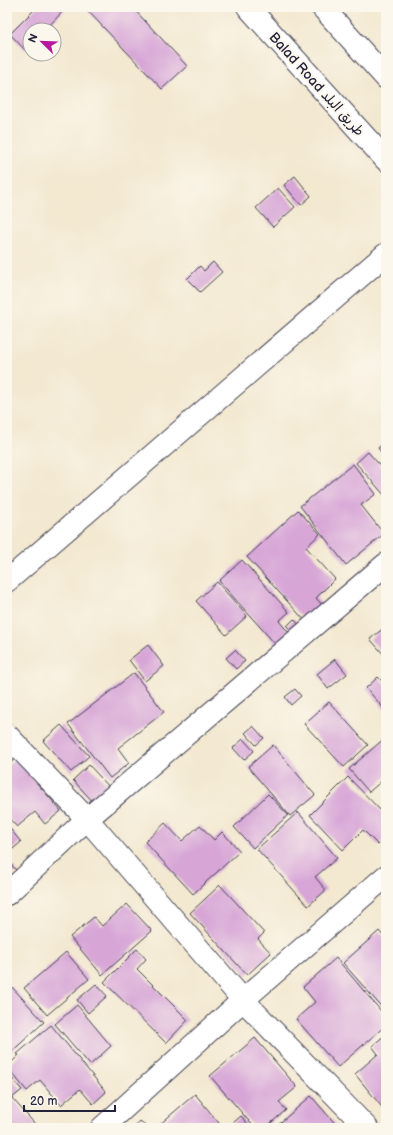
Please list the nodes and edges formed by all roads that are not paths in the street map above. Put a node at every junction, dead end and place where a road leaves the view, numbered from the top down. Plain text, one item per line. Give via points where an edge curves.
1 (248, 7) edge
2 (322, 7) edge
3 (386, 78) edge
4 (386, 160) edge
5 (386, 254) edge
6 (386, 564) edge
7 (7, 581) edge
8 (7, 735) edge
9 (87, 819) junction
10 (386, 876) edge
11 (7, 894) edge
12 (243, 1000) junction
13 (102, 1128) edge
14 (367, 1128) edge

1 - 4 main road, Balad Road طريق البلد
2 - 3 main road
5 - 7 main road
6 - 9 main road
8 - 9 main road
9 - 11 main road
9 - 12 main road
10 - 12 main road
12 - 13 main road
12 - 14 main road

